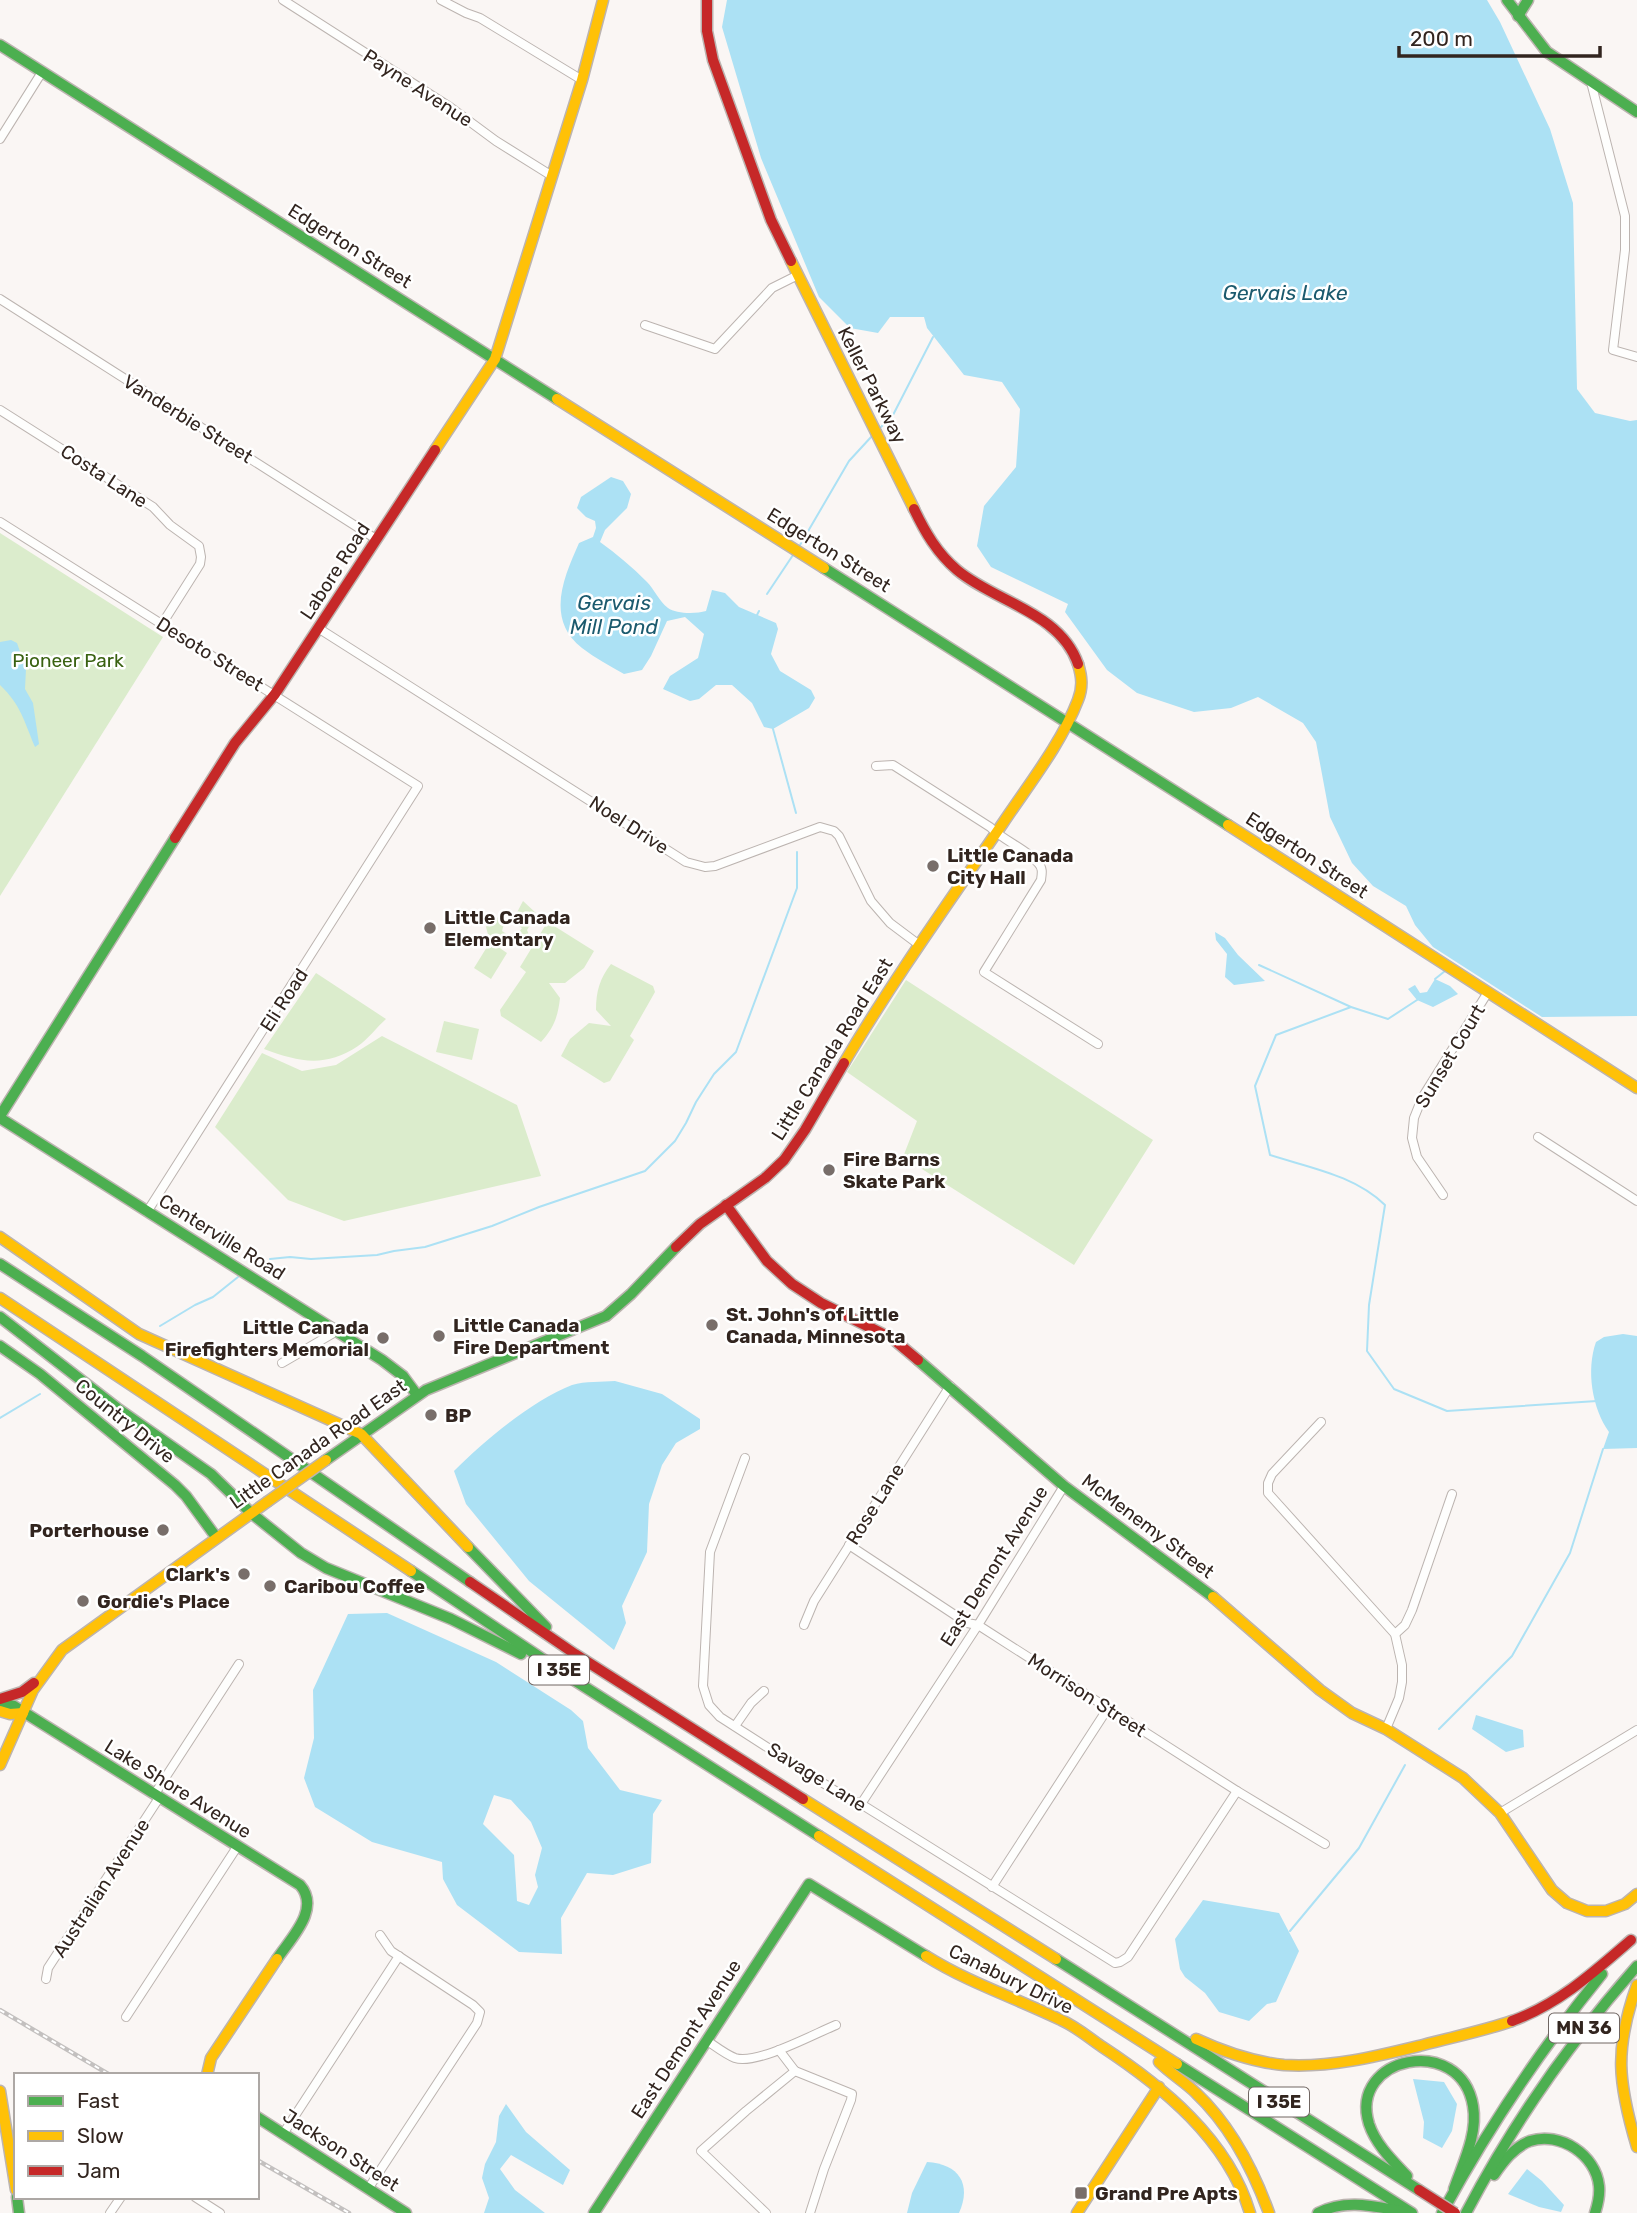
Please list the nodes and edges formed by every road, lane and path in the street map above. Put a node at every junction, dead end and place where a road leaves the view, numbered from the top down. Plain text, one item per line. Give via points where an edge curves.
1 (283, 0) edge
2 (441, 0) edge
3 (603, 0) edge
4 (707, 0) edge
5 (1507, 0) edge
6 (1528, 0) edge
7 (1517, 16) junction
8 (0, 45) edge
9 (42, 72) junction
10 (582, 80) junction
11 (1591, 82) junction
12 (1637, 112) edge
13 (0, 139) edge
14 (552, 176) junction
15 (798, 275) junction
16 (0, 299) edge
17 (645, 325) dead end
18 (1637, 357) edge
19 (495, 359) junction
20 (0, 410) edge
21 (0, 522) edge
22 (376, 539) junction
23 (162, 624) junction
24 (318, 628) junction
25 (275, 694) junction
26 (1068, 722) junction
27 (876, 766) dead end
28 (418, 786) joint
29 (996, 832) junction
30 (918, 944) junction
31 (1488, 992) junction
32 (1098, 1044) dead end
33 (1637, 1088) edge
34 (0, 1117) edge
35 (1538, 1137) dead end
36 (1443, 1195) dead end
37 (1637, 1201) edge
38 (726, 1205) junction
39 (147, 1212) junction
40 (0, 1237) edge
41 (0, 1263) edge
42 (0, 1298) edge
43 (0, 1317) edge
44 (337, 1331) junction
45 (0, 1346) edge
46 (282, 1363) dead end
47 (950, 1386) junction
48 (417, 1395) junction
49 (1321, 1422) dead end
50 (361, 1434) junction
51 (745, 1458) dead end
52 (1065, 1486) junction
53 (1451, 1494) dead end
54 (251, 1513) junction
55 (216, 1537) junction
56 (849, 1545) junction
57 (804, 1625) dead end
58 (978, 1625) junction
59 (1395, 1634) junction
60 (575, 1654) junction
61 (239, 1664) dead end
62 (45, 1670) junction
63 (577, 1682) junction
64 (764, 1691) dead end
65 (0, 1701) edge
66 (1108, 1708) junction
67 (0, 1711) edge
68 (23, 1713) junction
69 (735, 1726) junction
70 (1386, 1729) junction
71 (1637, 1730) edge
72 (0, 1765) edge
73 (1237, 1791) junction
74 (157, 1797) junction
75 (861, 1804) junction
76 (1500, 1813) junction
77 (1325, 1844) dead end
78 (237, 1847) junction
79 (809, 1884) joint
80 (992, 1887) junction
81 (1637, 1894) edge
82 (380, 1935) dead end
83 (1634, 1937) edge
84 (399, 1956) junction
85 (1637, 1966) edge
86 (46, 1979) dead end
87 (1637, 1985) edge
88 (1139, 2013) junction
89 (126, 2017) dead end
90 (836, 2025) dead end
91 (706, 2040) junction
92 (1144, 2045) junction
93 (779, 2050) junction
94 (795, 2071) junction
95 (207, 2073) edge
96 (1159, 2087) junction
97 (0, 2091) edge
98 (259, 2118) edge
99 (3, 2130) edge
100 (283, 2134) junction
101 (1637, 2147) edge
102 (14, 2181) edge
103 (368, 2189) junction
104 (1454, 2189) junction
105 (1419, 2190) junction
106 (198, 2199) edge
107 (1467, 2210) edge
108 (1410, 2212) edge
109 (220, 2213) edge
110 (406, 2213) edge
111 (594, 2213) edge
112 (766, 2213) edge
113 (810, 2213) edge
114 (1077, 2213) edge
115 (1250, 2213) edge
116 (1269, 2213) edge
117 (1318, 2213) edge
118 (1442, 2213) edge
119 (1454, 2213) edge
120 (1595, 2213) edge

1 - 14 street, Payne Avenue
2 - 10 street via 480,18
3 - 10 main road, Labore Road
4 - 15 main road, Keller Parkway via 707,31 716,69 771,220
5 - 7 main road
6 - 7 main road
7 - 11 main road via 1548,52
8 - 9 main road, Edgerton Street
9 - 13 street
9 - 19 main road, Edgerton Street
10 - 14 main road, Labore Road
11 - 12 main road
11 - 18 street via 1625,216 1613,350
14 - 19 main road, Labore Road
15 - 17 street via 772,288 715,349
15 - 26 main road, Keller Parkway via 937,550 962,574 1041,619 1076,659 1083,682
16 - 22 street, Vanderbie Street
19 - 22 main road, Labore Road
19 - 26 main road, Edgerton Street
20 - 23 street, Costa Lane via 153,507 199,546 200,564
21 - 23 street, Desoto Street
22 - 24 main road, Labore Road
23 - 25 street, Desoto Street
24 - 25 main road, Labore Road
24 - 30 street, Noel Drive via 686,862 715,866 820,827 834,831 871,901
25 - 28 street, Desoto Street
25 - 34 main road, Labore Road via 216,772
26 - 29 main road, Little Canada Road East
26 - 31 main road, Edgerton Street
27 - 29 street via 893,765
28 - 39 street, Eli Road
29 - 30 main road, Little Canada Road East
29 - 32 street via 1037,861 1042,875 984,972
30 - 38 main road, Little Canada Road East via 804,1134 781,1163
31 - 33 main road, Edgerton Street
31 - 36 street, Sunset Court via 1414,1118 1412,1138 1417,1157
34 - 39 main road, Centerville Road
35 - 37 street
38 - 47 main road, McMenemy Street via 767,1261 792,1284 893,1339
38 - 48 main road, Little Canada Road East via 606,1316
39 - 44 main road, Centerville Road
40 - 50 main road via 139,1334
41 - 60 main road, I 35E
42 - 63 main road, I 35E
43 - 54 main road via 211,1474
44 - 46 street
44 - 48 main road, Centerville Road via 390,1366
45 - 55 main road, Country Drive via 175,1485
47 - 52 main road, McMenemy Street
47 - 56 street, Rose Lane
48 - 50 main road, Little Canada Road East
49 - 59 street via 1272,1474 1270,1497
50 - 54 main road, Little Canada Road East, bridge
50 - 60 main road
51 - 69 street, Savage Lane via 710,1552 707,1576 704,1692 713,1711
52 - 58 street, East Demont Avenue
52 - 70 main road, McMenemy Street via 1198,1584 1320,1690 1352,1713
53 - 59 street via 1412,1610
54 - 55 main road, Little Canada Road East
54 - 63 main road via 326,1567 451,1619
55 - 62 main road, Little Canada Road East via 62,1650
56 - 57 street, Rose Lane
56 - 58 street, Morrison Street via 967,1623
58 - 66 street, Morrison Street
58 - 75 street, East Demont Avenue
59 - 70 street via 1402,1682
60 - 88 main road, I 35E
61 - 74 street, Australian Avenue
62 - 65 main road via 22,1692
62 - 68 main road, Little Canada Road East
63 - 92 main road, I 35E
64 - 69 street
65 - 68 main road
66 - 73 street, Morrison Street
66 - 80 street
67 - 68 main road
68 - 72 main road, Little Canada Road East
68 - 74 main road, Lake Shore Avenue
69 - 75 street, Savage Lane
70 - 76 main road, McMenemy Street via 1464,1778
71 - 76 street
73 - 77 street, Morrison Street
73 - 80 street, Savage Lane via 1139,1941 1120,1962 1108,1960
74 - 78 main road, Lake Shore Avenue
74 - 86 street, Australian Avenue via 48,1968
75 - 80 street, Savage Lane
76 - 81 main road, McMenemy Street via 1567,1903 1597,1912 1616,1908
78 - 89 street
78 - 95 main road, Lake Shore Avenue via 300,1885 310,1898 310,1907 211,2058
79 - 91 main road, East Demont Avenue
79 - 96 main road, Canabury Drive via 957,1975 1064,2021
82 - 84 street
83 - 88 main road via 1568,1993 1530,2014 1487,2029 1339,2064 1292,2066 1241,2057
83 - 104 main road, MN 36 via 1538,2057
84 - 100 street
84 - 103 street via 480,2012
85 - 107 main road, MN 36 via 1541,2086
87 - 101 main road via 1619,2071
88 - 105 main road, I 35E
90 - 93 street
91 - 93 street via 737,2059
91 - 111 main road, East Demont Avenue
92 - 108 main road, I 35E
92 - 116 main road via 1222,2121 1254,2173
93 - 94 street
94 - 112 street via 701,2151
94 - 113 street via 852,2094
96 - 114 main road
96 - 115 main road, Canabury Drive via 1189,2114 1218,2151
97 - 99 main road
98 - 100 main road, Jackson Street
99 - 102 main road
100 - 103 main road, Jackson Street
103 - 110 main road, Jackson Street
104 - 105 main road via 1473,2120 1470,2089 1447,2065 1423,2060 1399,2063 1378,2078 1366,2113 1384,2151
104 - 118 main road, MN 36
105 - 119 main road, I 35E, bridge
106 - 109 street
107 - 120 main road via 1513,2152 1535,2140 1553,2140 1575,2147 1597,2171 1600,2195
108 - 117 main road via 1352,2203 1335,2204

